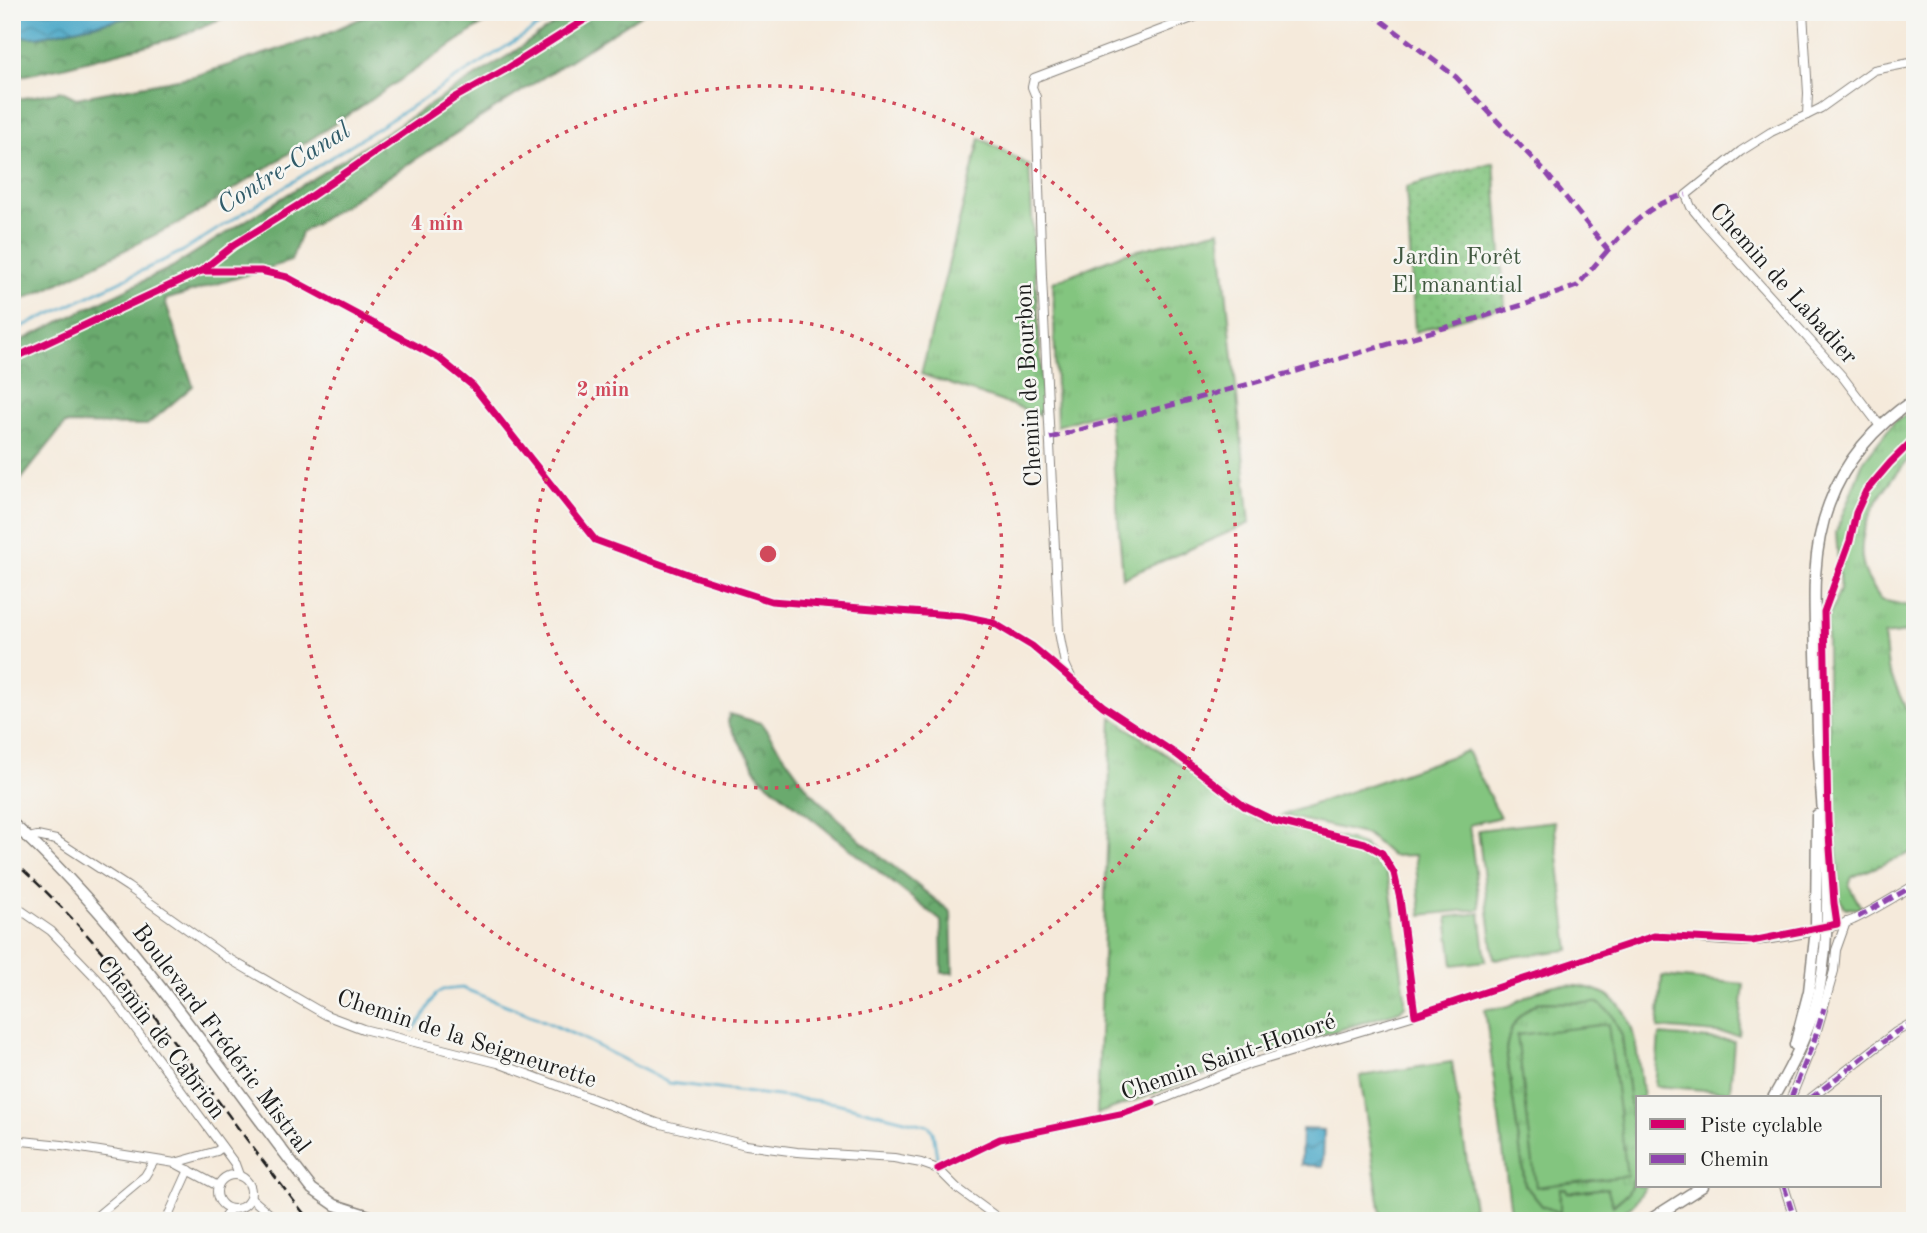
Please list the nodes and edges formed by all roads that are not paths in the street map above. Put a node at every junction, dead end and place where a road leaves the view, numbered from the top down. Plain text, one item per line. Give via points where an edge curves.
1 (1208, 12) edge
2 (1804, 12) edge
3 (1915, 62) edge
4 (1807, 115) junction
5 (1915, 399) edge
6 (1880, 426) junction
7 (595, 540) dead end
8 (1072, 680) junction
9 (12, 823) edge
10 (29, 838) junction
11 (1915, 886) edge
12 (12, 904) edge
13 (1846, 922) junction
14 (1821, 928) junction
15 (1415, 1016) junction
16 (1915, 1021) edge
17 (1774, 1096) edge
18 (1792, 1096) edge
19 (1814, 1096) edge
20 (12, 1140) edge
21 (222, 1147) junction
22 (154, 1161) junction
23 (175, 1163) junction
24 (938, 1169) junction
25 (189, 1170) junction
26 (239, 1175) junction
27 (218, 1186) junction
28 (1700, 1188) edge
29 (1701, 1188) edge
30 (1785, 1188) edge
31 (251, 1198) junction
32 (230, 1209) junction
33 (91, 1221) edge
34 (166, 1221) edge
35 (222, 1221) edge
36 (278, 1221) edge
37 (385, 1221) edge
38 (1002, 1221) edge
39 (1648, 1221) edge
40 (1663, 1221) edge
41 (1795, 1221) edge

1 - 8 street, Chemin de Bourbon via 1034,78 1032,87 1036,97 1059,632
2 - 4 street
3 - 4 street via 1874,70
4 - 6 street, Chemin de Labadier via 1741,151 1686,195 1704,223 1842,376
5 - 6 main road
6 - 14 main road via 1839,482 1818,542 1814,591 1826,849
7 - 8 street via 771,601 992,622 1032,646
8 - 15 street via 1244,806 1275,821 1365,843 1382,853 1394,873 1400,899
9 - 10 main road, Boulevard Frédéric Mistral
10 - 24 street, Chemin de la Seigneurette via 56,840 226,957 326,1015 363,1029 498,1063 657,1123 746,1145 894,1158
10 - 37 main road, Boulevard Frédéric Mistral via 148,971 312,1189 335,1205
11 - 13 street, Chemin Saint-Honoré
12 - 21 street, Chemin de Cabrion via 51,931 104,986
13 - 14 street, Chemin Saint-Honoré
13 - 18 street via 1814,1041
14 - 15 street, Chemin Saint-Honoré via 1752,941 1654,936
14 - 17 main road via 1819,990 1812,1020
15 - 24 street, Chemin Saint-Honoré via 1249,1064 1125,1112 1000,1139
16 - 19 street
20 - 22 street
21 - 23 street
21 - 26 street, Chemin de Cabrion
22 - 23 street
22 - 33 street via 145,1176
23 - 25 street
24 - 38 street, Chemin de la Seigneurette
25 - 27 street
25 - 34 street
26 - 27 street via 229,1175
26 - 31 street via 249,1184
27 - 32 street via 219,1200
28 - 39 main road
29 - 40 main road
30 - 41 street
31 - 32 street via 242,1207
31 - 36 street
32 - 35 street

